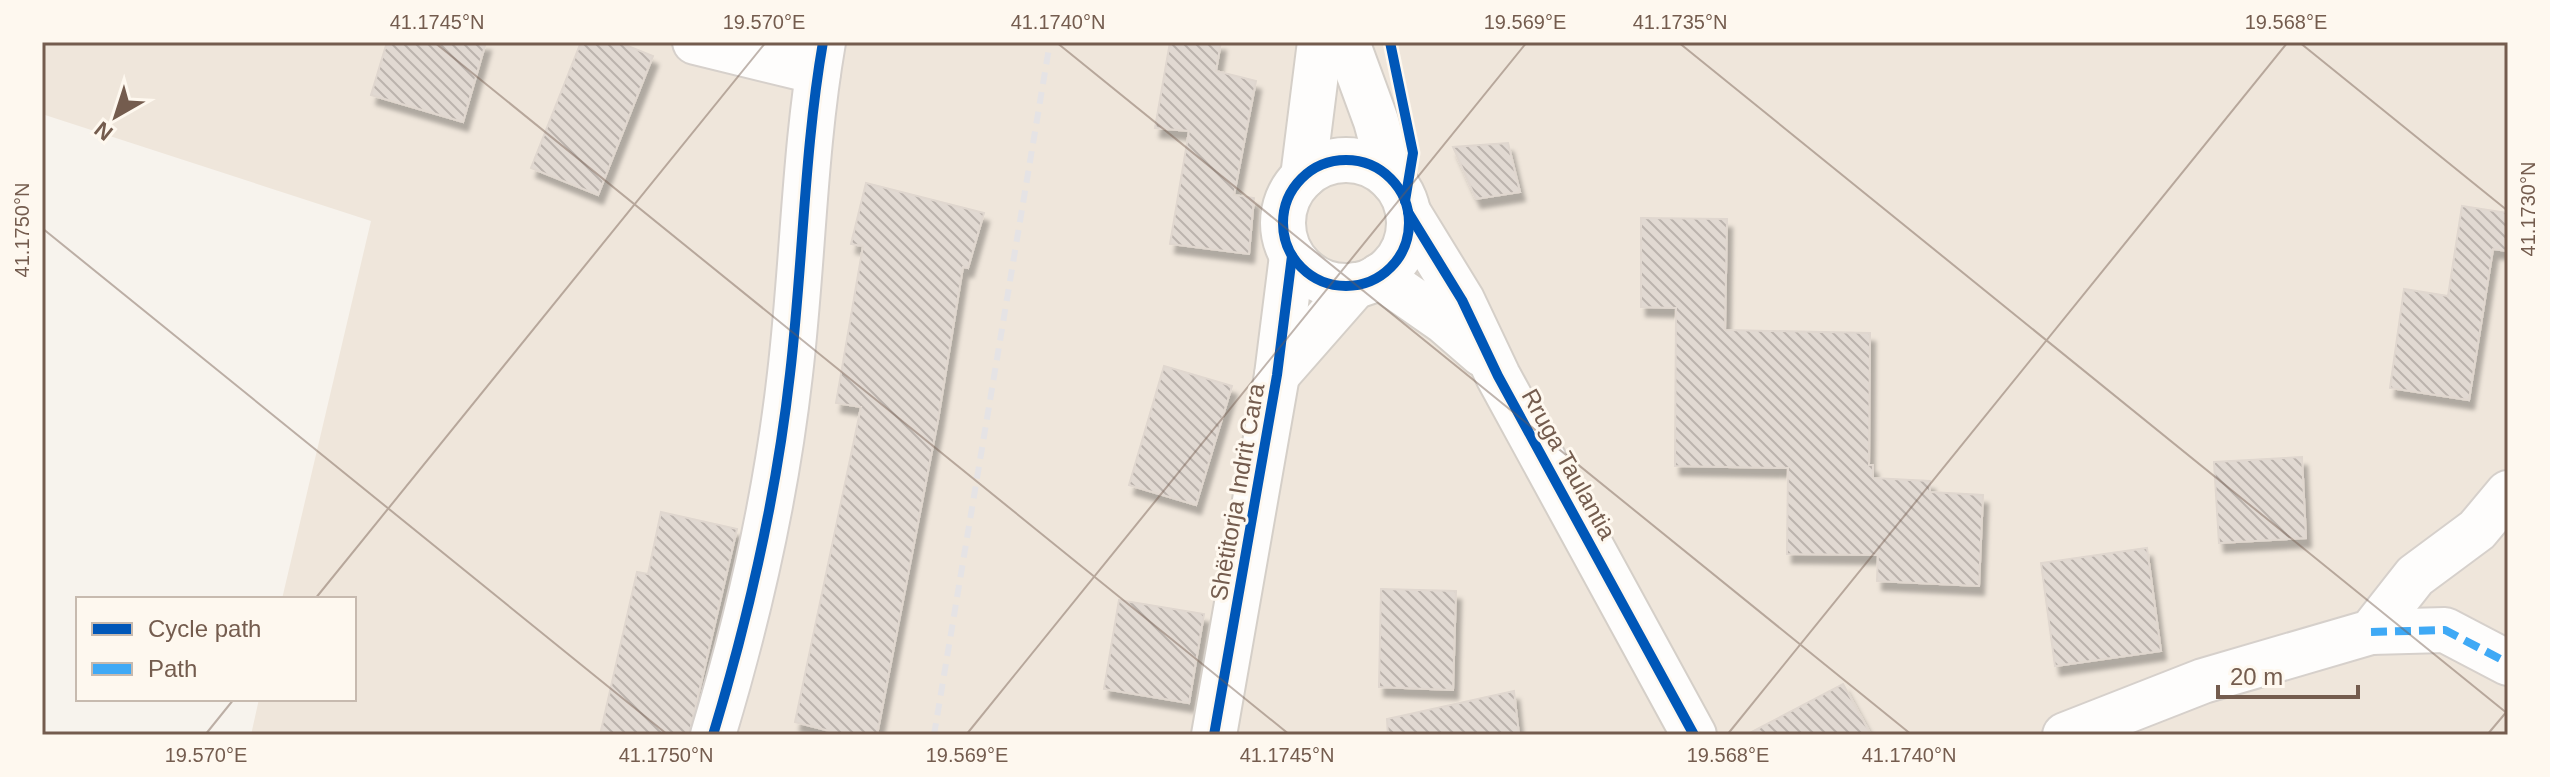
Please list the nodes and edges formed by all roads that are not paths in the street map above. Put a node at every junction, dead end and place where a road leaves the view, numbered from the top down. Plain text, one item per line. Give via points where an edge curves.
1 (695, 42) edge
2 (1320, 42) edge
3 (1347, 42) edge
4 (820, 57) edge
5 (1303, 177) junction
6 (1400, 196) junction
7 (1292, 256) junction
8 (1367, 281) junction
9 (1490, 361) junction
10 (1277, 375) junction
11 (2508, 493) edge
12 (2371, 632) junction
13 (2508, 663) edge
14 (713, 735) edge
15 (1214, 735) edge
16 (1694, 735) edge
17 (2065, 735) edge

1 - 4 street
2 - 5 street
3 - 6 street
4 - 14 street via 772,508 747,622
5 - 6 street via 1323,164 1348,160 1372,165
5 - 7 street via 1289,196 1283,221
6 - 8 street via 1403,249
6 - 9 street, Rruga Taulantia via 1462,300
7 - 8 street via 1320,280 1344,286
7 - 10 street, Shëtitorja Indrit Cara
8 - 9 street, Rruga Taulantia via 1445,322
8 - 10 street, Shëtitorja Indrit Cara
9 - 16 street, Rruga Taulantia
10 - 15 street, Shëtitorja Indrit Cara
11 - 12 street via 2477,530 2415,576
12 - 13 street via 2445,630
12 - 17 street via 2203,681

